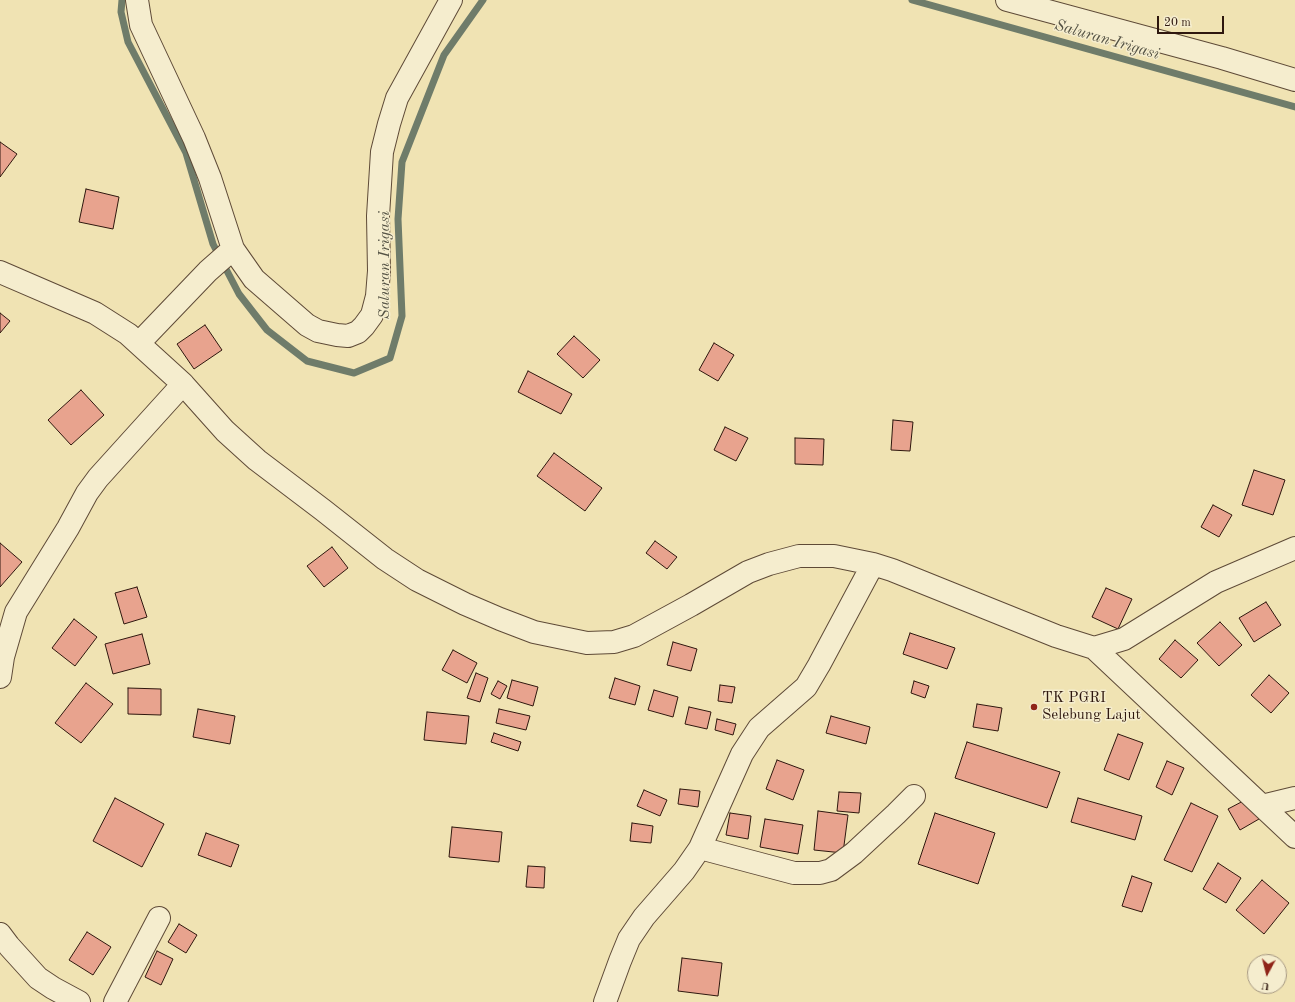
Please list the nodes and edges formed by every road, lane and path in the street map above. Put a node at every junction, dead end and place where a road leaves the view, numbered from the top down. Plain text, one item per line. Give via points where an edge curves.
1 (137, 0) edge
2 (451, 0) edge
3 (1007, 0) edge
4 (1295, 80) edge
5 (229, 251) junction
6 (0, 272) edge
7 (139, 343) junction
8 (183, 384) junction
9 (1295, 548) edge
10 (873, 564) junction
11 (1094, 648) junction
12 (0, 677) edge
13 (914, 796) dead end
14 (1295, 798) edge
15 (1262, 806) junction
16 (1295, 838) edge
17 (700, 848) junction
18 (159, 918) dead end
19 (0, 934) edge
20 (79, 1002) edge
21 (115, 1002) edge
22 (606, 1002) edge

1 - 5 street via 141,24 210,178
2 - 5 street via 397,98 389,124 382,152 377,296 372,315 364,326 348,336 318,332 254,279
3 - 4 street
5 - 7 street
6 - 7 street via 95,313
7 - 8 street
8 - 10 street via 225,431 257,460 385,559 417,580 465,604 534,632 587,643 614,642 634,636 748,572 769,564 799,556 834,556
8 - 12 street via 87,493 16,612
9 - 11 street via 1216,582 1124,639
10 - 11 street via 1056,636
10 - 17 street via 806,687 759,728 742,754
11 - 15 street
13 - 17 street via 854,853 830,870 820,873 794,872
14 - 15 street
15 - 16 street
17 - 22 street via 684,871 637,925 620,961
18 - 21 street
19 - 20 street via 38,978

